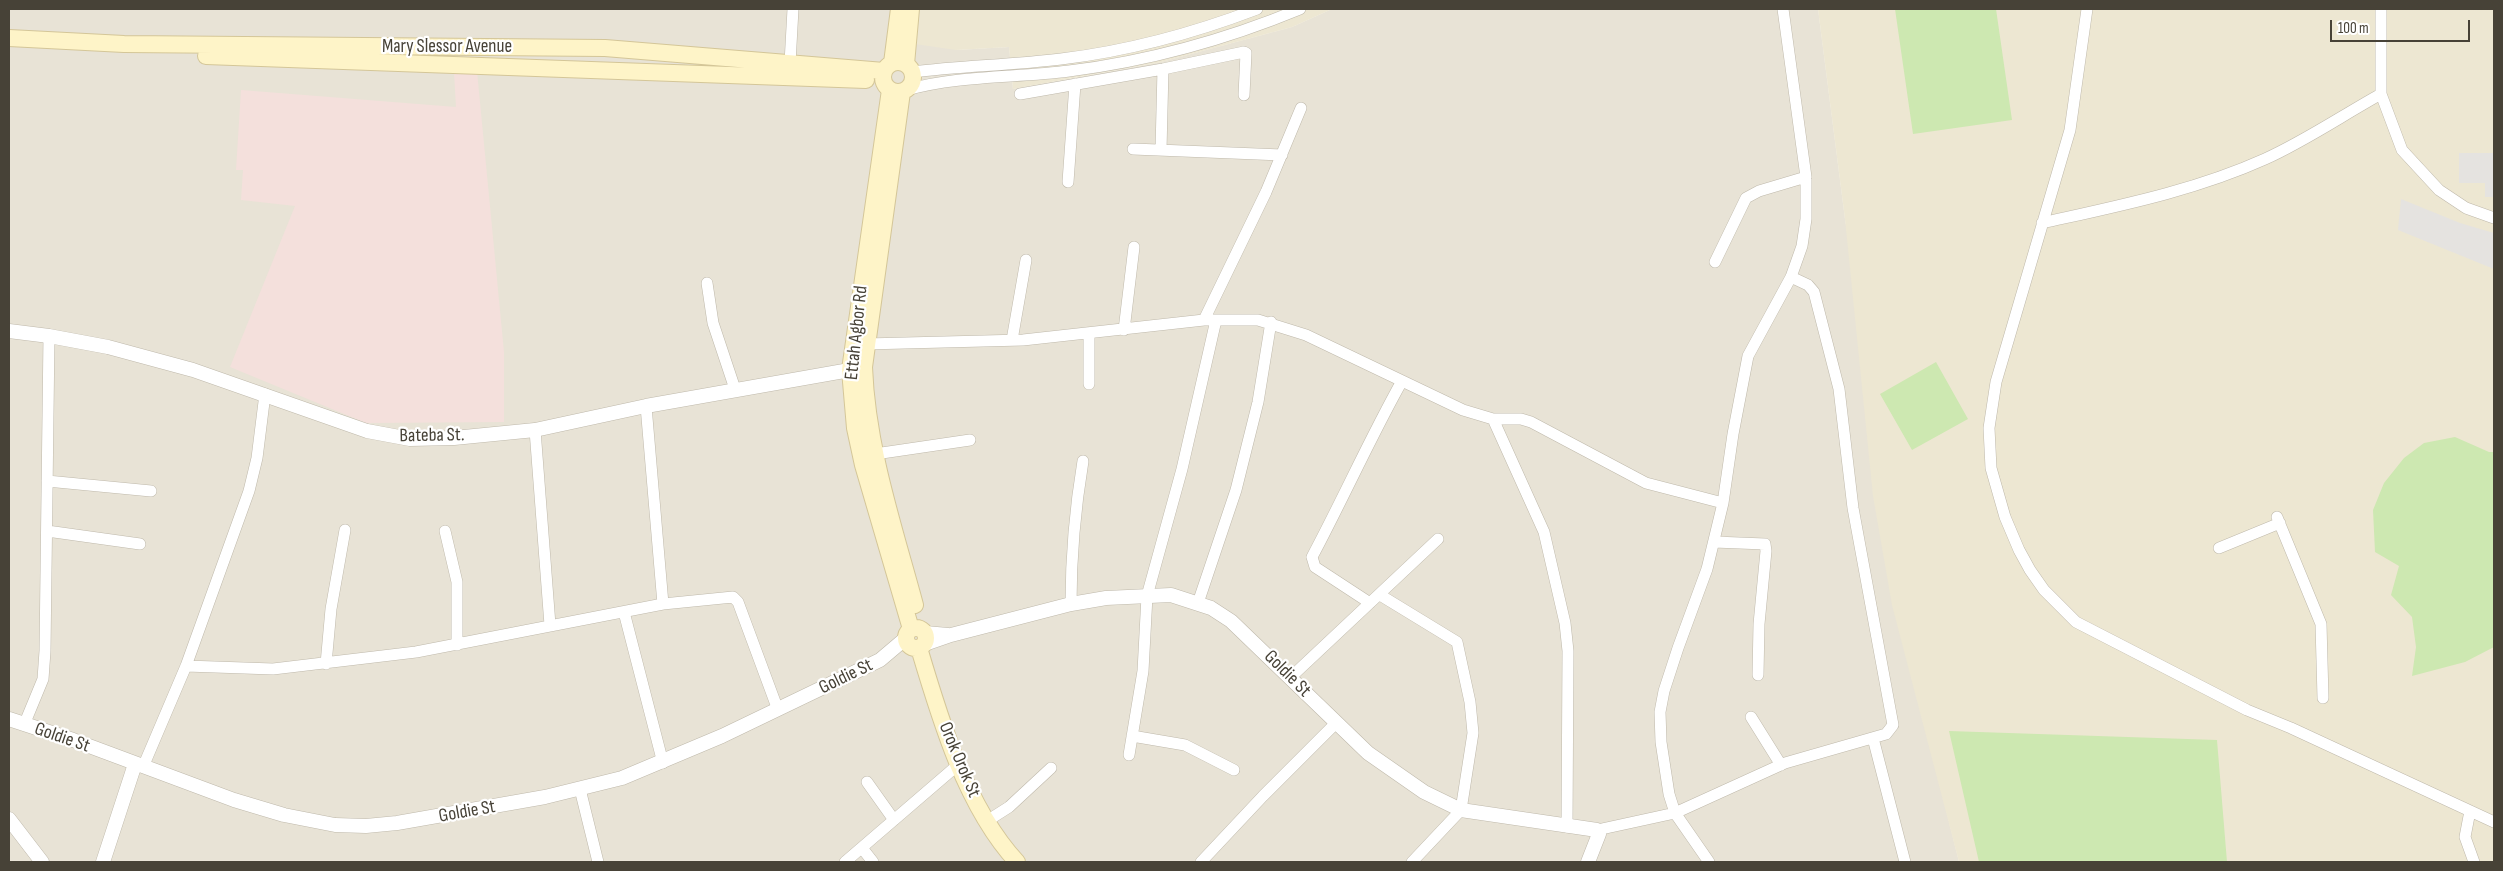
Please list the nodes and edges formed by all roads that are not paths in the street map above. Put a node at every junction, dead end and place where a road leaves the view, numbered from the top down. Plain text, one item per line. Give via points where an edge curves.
1 (793, 9) edge
2 (898, 9) edge
3 (911, 9) edge
4 (1257, 9) edge
5 (1300, 9) edge
6 (1783, 9) edge
7 (2087, 9) edge
8 (2381, 9) edge
9 (9, 38) edge
10 (9, 48) edge
11 (790, 63) junction
12 (1163, 69) junction
13 (897, 78) junction
14 (1075, 84) junction
15 (1020, 94) dead end
16 (2381, 94) junction
17 (1244, 95) dead end
18 (1301, 108) dead end
19 (1134, 149) dead end
20 (1161, 150) junction
21 (1282, 155) junction
22 (1806, 177) junction
23 (1068, 182) dead end
24 (2494, 218) edge
25 (2042, 223) junction
26 (1134, 247) dead end
27 (1026, 260) dead end
28 (1715, 262) dead end
29 (1791, 277) junction
30 (707, 283) dead end
31 (1210, 320) junction
32 (1271, 322) junction
33 (1124, 330) junction
34 (9, 331) edge
35 (1089, 333) junction
36 (50, 336) junction
37 (1012, 340) junction
38 (866, 344) junction
39 (857, 368) junction
40 (1402, 381) junction
41 (1089, 384) dead end
42 (735, 389) junction
43 (265, 394) junction
44 (646, 406) junction
45 (1493, 419) junction
46 (535, 430) junction
47 (970, 440) dead end
48 (875, 454) junction
49 (1083, 461) dead end
50 (47, 481) junction
51 (151, 491) dead end
52 (1723, 503) junction
53 (346, 530) dead end
54 (46, 531) junction
55 (445, 531) dead end
56 (1438, 539) dead end
57 (1714, 542) junction
58 (140, 544) dead end
59 (2219, 548) dead end
60 (1380, 595) junction
61 (1147, 596) junction
62 (1198, 603) junction
63 (1370, 603) junction
64 (663, 604) junction
65 (1072, 604) junction
66 (624, 612) junction
67 (550, 625) junction
68 (917, 639) junction
69 (457, 645) junction
70 (326, 664) junction
71 (186, 666) junction
72 (1758, 675) dead end
73 (1291, 677) junction
74 (2323, 698) dead end
75 (778, 710) junction
76 (1752, 717) dead end
77 (9, 719) edge
78 (1336, 723) junction
79 (24, 724) junction
80 (1132, 736) junction
81 (1873, 738) junction
82 (1129, 755) dead end
83 (663, 763) junction
84 (959, 764) junction
85 (139, 765) junction
86 (1781, 765) junction
87 (1051, 768) dead end
88 (1234, 770) dead end
89 (867, 782) dead end
90 (580, 789) junction
91 (1462, 810) junction
92 (2470, 811) junction
93 (1675, 813) junction
94 (9, 819) edge
95 (894, 820) junction
96 (987, 821) junction
97 (2494, 822) edge
98 (1567, 827) junction
99 (1597, 830) junction
100 (862, 848) junction
101 (42, 862) edge
102 (103, 862) edge
103 (598, 862) edge
104 (845, 862) edge
105 (873, 862) edge
106 (1017, 862) edge
107 (1201, 862) edge
108 (1412, 862) edge
109 (1588, 862) edge
110 (1709, 862) edge
111 (1904, 862) edge
112 (2474, 862) edge

1 - 11 street
2 - 13 main road
3 - 13 main road
4 - 13 street via 1204,28 1123,49
5 - 13 street via 1207,44 1134,61 1060,72 944,82
6 - 22 street
7 - 25 street via 2070,130
8 - 16 street
9 - 11 main road, Mary Slessor Avenue via 124,44 605,48
10 - 13 main road, Mary Slessor Avenue
11 - 13 main road, Mary Slessor Avenue
12 - 14 street
12 - 17 street via 1244,52
12 - 20 street
13 - 38 main road, Ettah Agbor Rd
13 - 39 main road, Ettah Agbor Rd
14 - 15 street
14 - 23 street
16 - 24 street via 2402,150 2422,173 2439,190 2466,208
16 - 25 street via 2266,158 2210,181 2146,200
18 - 21 street
19 - 20 street
20 - 21 street
21 - 31 street
22 - 28 street via 1759,190 1746,198
22 - 29 street via 1802,246
25 - 92 street via 1996,382 1989,428 1990,468 2004,517 2030,570 2044,590 2076,622 2247,710
26 - 33 street
27 - 37 street
29 - 52 street via 1748,356
29 - 81 street via 1808,285 1814,292 1838,389 1853,508 1892,725 1886,734
30 - 42 street via 714,323
31 - 32 street
31 - 33 street
31 - 61 street via 1182,470
32 - 40 street via 1306,335
32 - 62 street via 1256,411 1236,490
33 - 35 street
34 - 36 street, Bateba St.
35 - 37 street
35 - 41 street
36 - 43 street, Bateba St. via 185,367
36 - 50 street
37 - 38 street
38 - 39 main road, Ettah Agbor Rd
39 - 42 street, Bateba St.
39 - 48 main road, Ettah Agbor Rd
39 - 68 main road, Ettah Agbor Rd via 855,428 863,465
40 - 45 street via 1463,410
40 - 63 street via 1312,557 1315,567
42 - 44 street, Bateba St.
43 - 46 street, Bateba St. via 367,432 396,438 428,439
43 - 71 street via 250,491
44 - 46 street, Bateba St.
44 - 64 street
45 - 52 street via 1531,422 1646,483
45 - 98 street via 1544,532 1565,623 1568,651
46 - 67 street
47 - 48 street
48 - 68 main road, Ettah Agbor Rd
49 - 65 street via 1073,527
50 - 51 street
50 - 54 street
52 - 57 street
53 - 70 street via 331,609
54 - 58 street
54 - 79 street via 43,678
55 - 69 street via 457,582
56 - 60 street
57 - 72 street via 1765,544
57 - 93 street via 1708,569 1664,691 1660,712 1664,766
59 - 74 street via 2278,520 2321,624
60 - 63 street
60 - 91 street via 1459,645 1473,733
61 - 62 street, Goldie St via 1171,595
61 - 65 street, Goldie St
61 - 80 street via 1143,671
62 - 73 street, Goldie St via 1231,621
63 - 73 street
64 - 66 street
64 - 75 street via 736,599
65 - 68 street, Goldie St via 951,635
66 - 67 street
66 - 83 street
67 - 69 street
68 - 75 street, Goldie St
68 - 84 main road, Orok Orok St
69 - 70 street
70 - 71 street via 250,670
71 - 85 street
73 - 78 street, Goldie St
75 - 83 street, Goldie St
76 - 86 street
77 - 79 street, Goldie St
78 - 91 street, Goldie St via 1394,772 1424,792
78 - 107 street
79 - 85 street, Goldie St
80 - 82 street
80 - 88 street via 1184,745
81 - 86 street
81 - 111 street
83 - 90 street, Goldie St
84 - 95 street
84 - 96 main road, Orok Orok St
85 - 90 street, Goldie St via 284,815 335,825 397,823 481,810
85 - 102 street
86 - 93 street
87 - 96 street
89 - 95 street
90 - 103 street
91 - 98 street, Goldie St
91 - 108 street
92 - 97 street
92 - 112 street via 2465,837
93 - 99 street
93 - 110 street
94 - 101 street
95 - 100 street
96 - 106 main road, Orok Orok St
98 - 99 street, Goldie St
99 - 109 street via 1599,834
100 - 104 street
100 - 105 street

